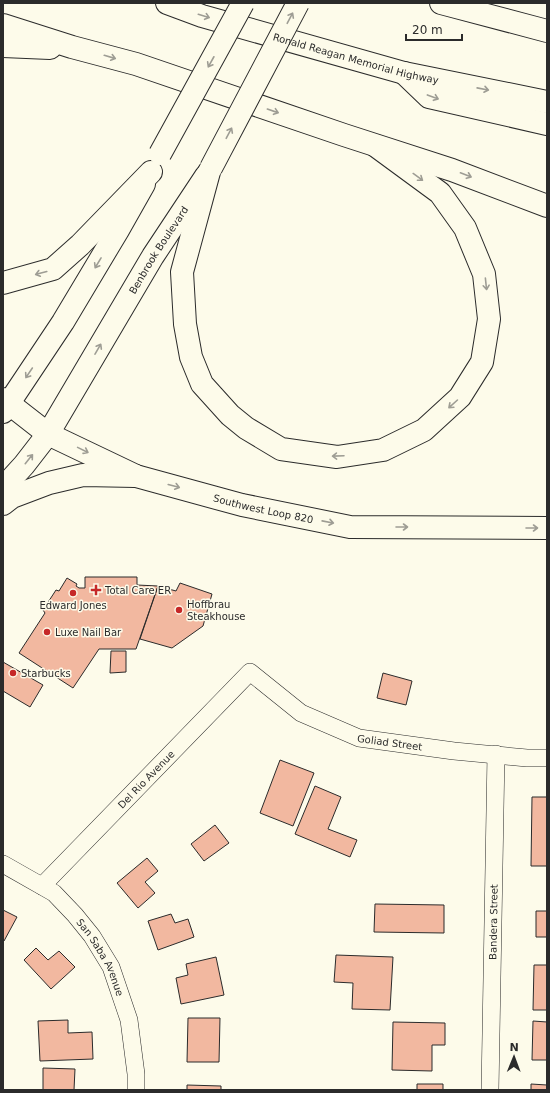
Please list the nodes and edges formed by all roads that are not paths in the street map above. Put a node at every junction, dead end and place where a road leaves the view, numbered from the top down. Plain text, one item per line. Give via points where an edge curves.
1 (167, 3) edge
2 (243, 3) edge
3 (298, 3) edge
4 (441, 3) edge
5 (3, 25) edge
6 (544, 29) edge
7 (3, 46) edge
8 (72, 47) junction
9 (404, 73) junction
10 (547, 102) edge
11 (547, 124) edge
12 (376, 146) junction
13 (156, 163) junction
14 (210, 170) junction
15 (547, 206) edge
16 (3, 283) edge
17 (5, 405) edge
18 (48, 434) junction
19 (136, 476) junction
20 (3, 488) edge
21 (3, 504) edge
22 (547, 528) edge
23 (250, 672) joint
24 (496, 754) junction
25 (547, 758) edge
26 (3, 864) edge
27 (42, 886) junction
28 (136, 1090) edge
29 (490, 1090) edge

1 -> 9 main road, Ronald Reagan Memorial Highway via 210,18
2 -> 13 main road, bridge
14 -> 3 main road, Benbrook Boulevard, bridge
4 - 6 main road
5 - 8 main road
7 - 8 main road
8 -> 12 main road via 136,64
9 -> 10 main road, Ronald Reagan Memorial Highway
9 -> 11 main road via 429,97
12 -> 14 main road via 440,193 465,228 484,274 489,319 482,362 460,397 424,430 383,450 337,457 281,449 230,415 202,384 191,357 185,324 182,272
12 -> 15 main road via 452,170
13 -> 16 main road via 80,245 53,270
13 -> 17 main road via 63,322
18 -> 14 main road, Benbrook Boulevard via 153,256
17 - 18 main road, Southwest Loop 820
18 -> 19 main road, Southwest Loop 820
20 -> 18 main road, Benbrook Boulevard
19 - 21 main road via 83,475 49,483 12,497
19 -> 22 main road, Southwest Loop 820 via 242,505 350,526
23 - 24 street, Goliad Street via 301,713 359,738
23 - 27 street, Del Rio Avenue
24 - 25 street, Goliad Street
24 - 29 street, Bandera Street
26 - 27 street, San Saba Avenue
27 - 28 street, San Saba Avenue via 54,893 75,915 92,936 111,967 129,1020

